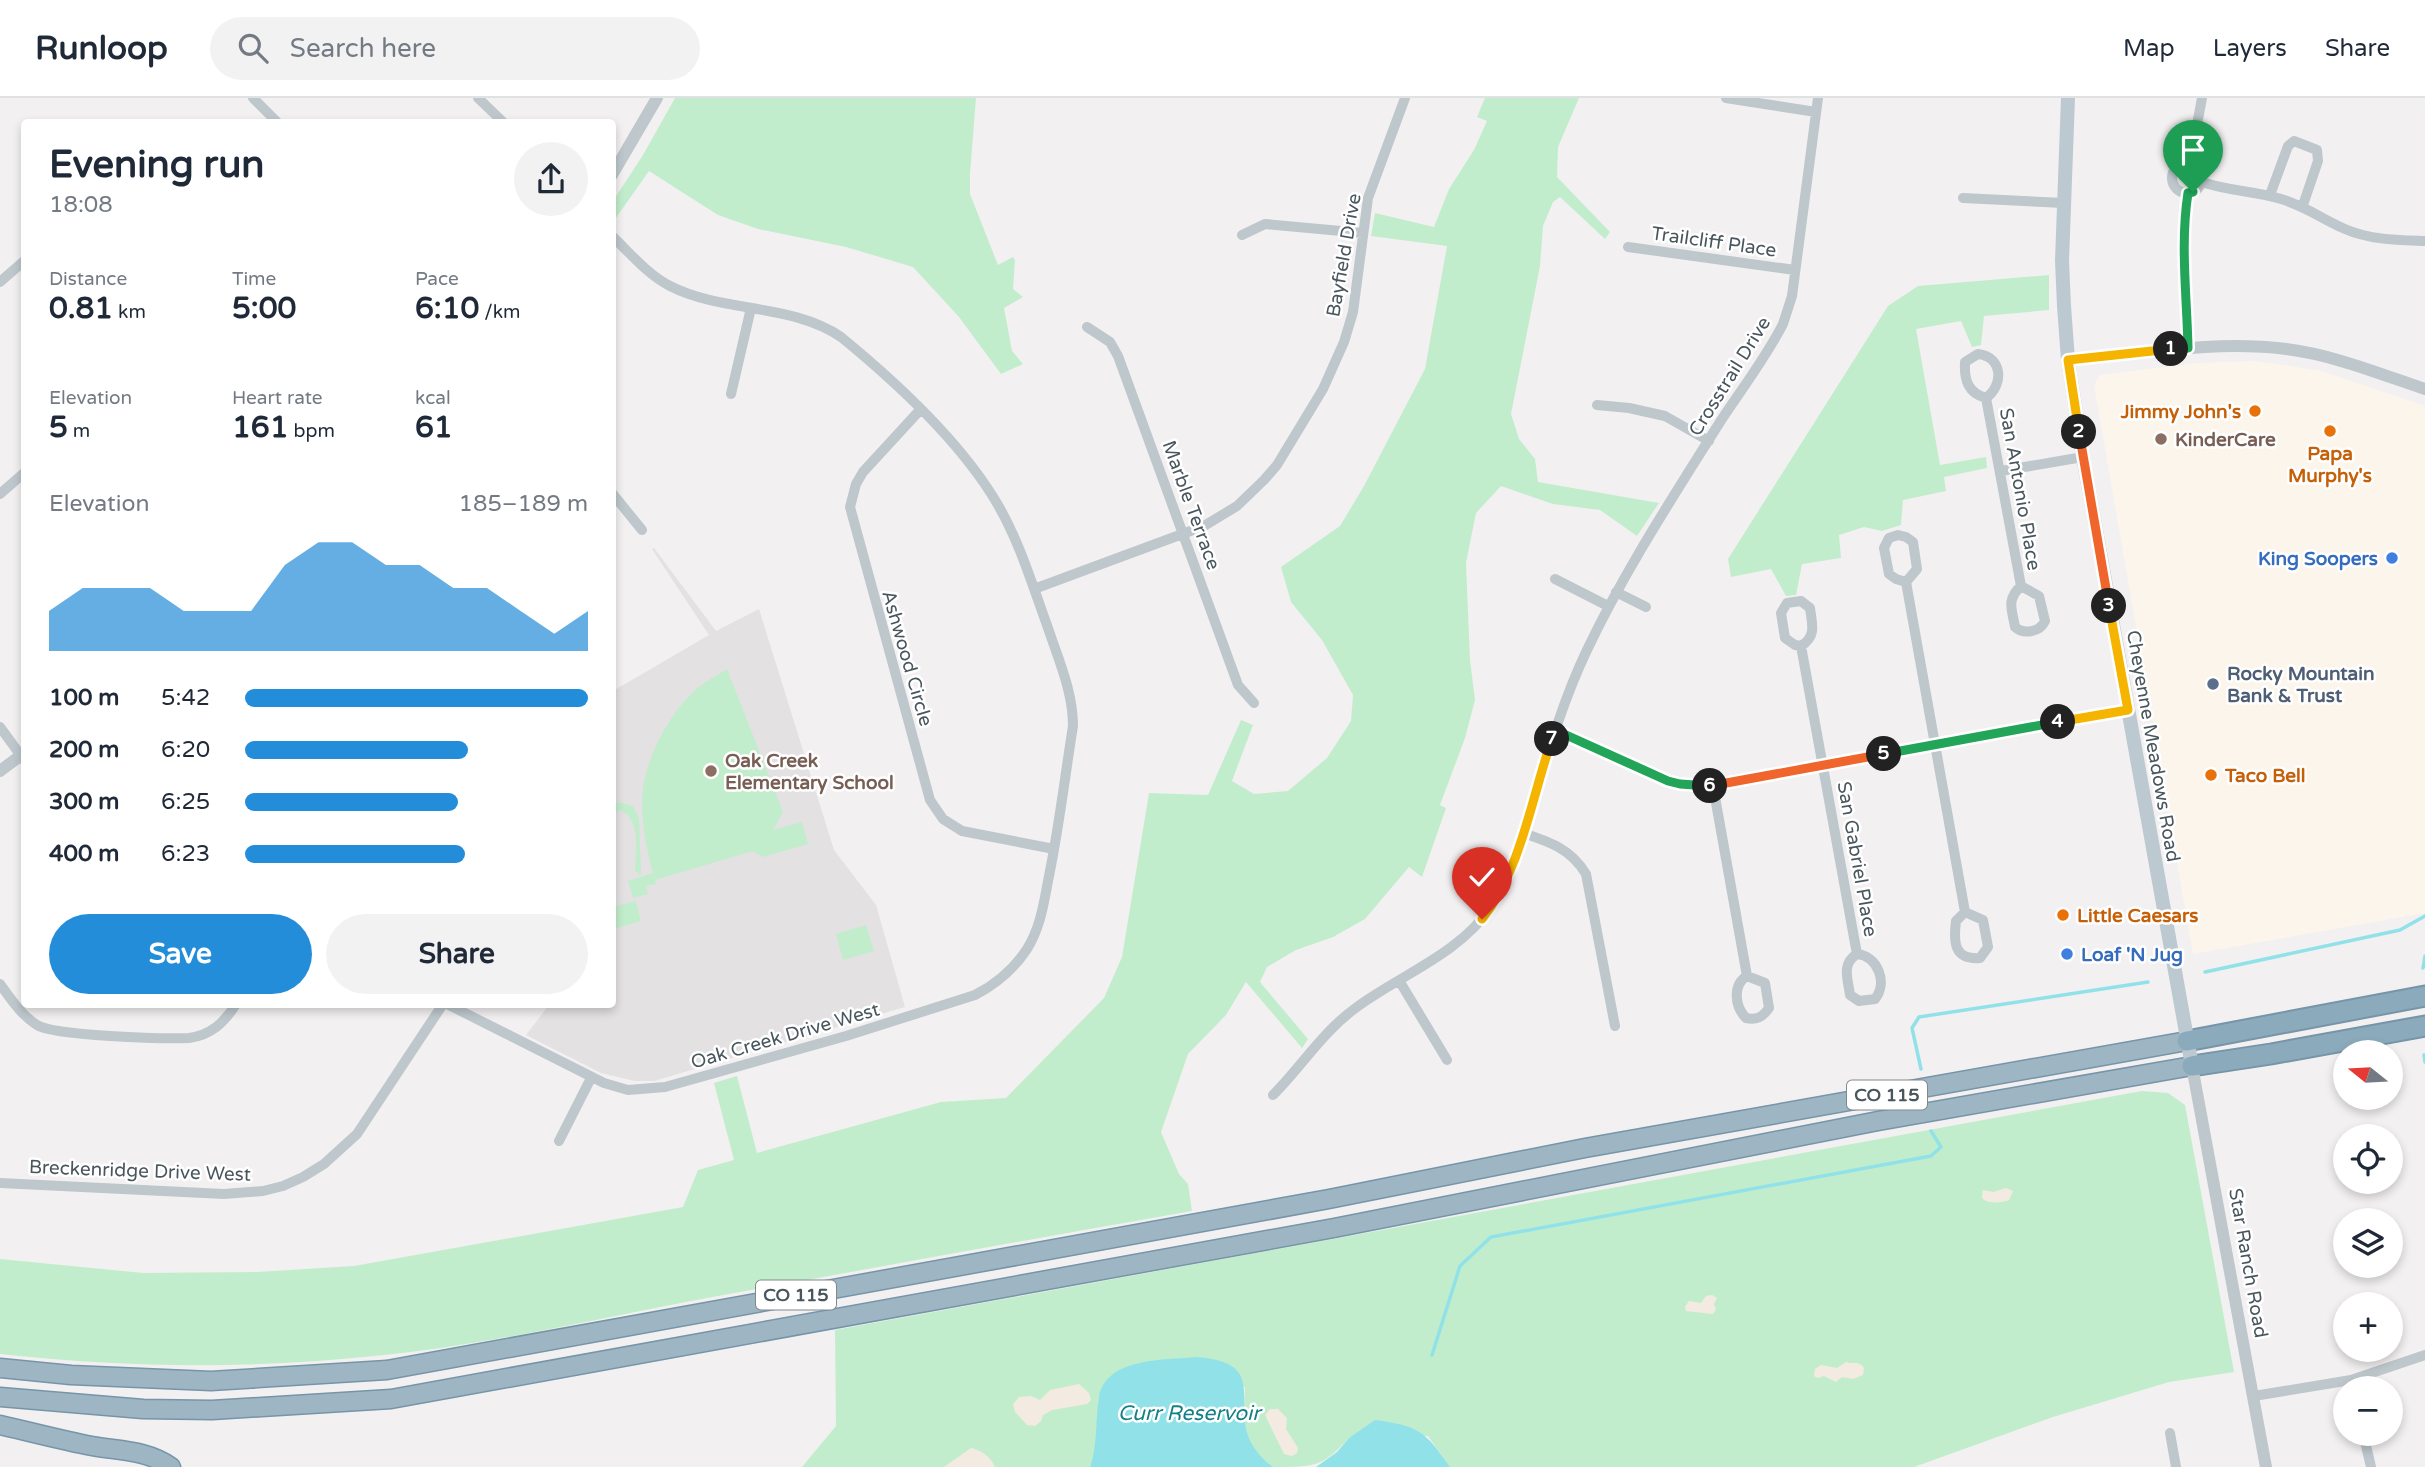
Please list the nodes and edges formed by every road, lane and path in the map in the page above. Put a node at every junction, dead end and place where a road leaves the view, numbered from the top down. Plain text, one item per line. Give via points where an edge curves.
1 (253, 98) edge
2 (478, 98) edge
3 (657, 98) edge
4 (1405, 98) edge
5 (1726, 98) edge
6 (1818, 98) edge
7 (2068, 98) edge
8 (2202, 98) edge
9 (1816, 112) junction
10 (274, 119) edge
11 (500, 119) edge
12 (2190, 162) junction
13 (616, 168) edge
14 (2202, 181) junction
15 (2188, 193) junction
16 (2270, 195) junction
17 (1963, 198) dead end
18 (2064, 203) junction
19 (2303, 205) junction
20 (1363, 233) junction
21 (1241, 235) dead end
22 (616, 240) edge
23 (2425, 241) edge
24 (1628, 247) dead end
25 (21, 264) edge
26 (1795, 270) junction
27 (0, 282) edge
28 (751, 308) junction
29 (1087, 327) dead end
30 (2188, 348) junction
31 (2068, 360) junction
32 (2425, 388) edge
33 (731, 394) dead end
34 (1986, 398) dead end
35 (1597, 405) dead end
36 (920, 410) junction
37 (1709, 441) junction
38 (2083, 457) junction
39 (2001, 471) junction
40 (21, 476) edge
41 (0, 494) edge
42 (616, 498) edge
43 (642, 530) dead end
44 (1184, 533) junction
45 (1555, 579) dead end
46 (1906, 582) dead end
47 (2021, 586) dead end
48 (1034, 589) junction
49 (1616, 592) junction
50 (1608, 606) junction
51 (1646, 607) dead end
52 (1801, 646) dead end
53 (1254, 703) dead end
54 (2128, 710) junction
55 (0, 727) edge
56 (1555, 730) junction
57 (1936, 744) junction
58 (21, 753) edge
59 (21, 757) edge
60 (1824, 766) junction
61 (0, 771) edge
62 (1713, 786) junction
63 (1523, 833) junction
64 (1055, 849) junction
65 (1965, 912) dead end
66 (1857, 954) junction
67 (1747, 976) dead end
68 (1399, 982) junction
69 (0, 984) edge
70 (2425, 996) edge
71 (233, 1008) edge
72 (442, 1008) edge
73 (453, 1008) edge
74 (1615, 1026) dead end
75 (2425, 1026) edge
76 (2187, 1041) junction
77 (1447, 1060) dead end
78 (2192, 1066) junction
79 (591, 1078) junction
80 (1273, 1095) dead end
81 (559, 1141) dead end
82 (0, 1183) edge
83 (2425, 1355) edge
84 (0, 1367) edge
85 (2372, 1376) edge
86 (2333, 1386) edge
87 (2254, 1396) junction
88 (0, 1397) edge
89 (0, 1425) edge
90 (2170, 1433) dead end
91 (2366, 1446) edge
92 (171, 1467) edge
93 (2176, 1467) edge
94 (2266, 1467) edge
95 (2371, 1467) edge

1 - 10 street
2 - 11 street
3 - 13 street
4 - 20 street, Bayfield Drive via 1368,198
5 - 9 street
6 - 9 street, Crosstrail Drive
7 - 18 main road, Cheyenne Meadows Road
8 - 12 street
9 - 26 street, Crosstrail Drive
12 - 14 street via 2199,168
12 - 15 street via 2175,167 2171,177 2175,187
14 - 15 street via 2197,190
14 - 16 street
15 - 30 street via 2184,266
16 - 19 street
16 - 19 street via 2288,145 2294,141 2311,146 2317,150 2318,160
17 - 18 street
18 - 31 main road, Cheyenne Meadows Road
19 - 23 street via 2364,235
20 - 21 street via 1265,224
20 - 44 street, Bayfield Drive via 1349,328 1308,415 1277,465 1252,493 1220,517
22 - 28 street via 670,286
24 - 26 street, Trailcliff Place
25 - 27 street
26 - 37 street, Crosstrail Drive via 1783,324
28 - 33 street
28 - 36 street, Oak Creek Drive West via 832,331
29 - 44 street, Marble Terrace via 1110,342 1118,356
30 - 31 street
30 - 32 street via 2287,349
31 - 38 main road, Cheyenne Meadows Road
34 - 39 street, San Antonio Place
35 - 37 street via 1665,416
36 - 48 street, Oak Creek Drive West via 958,448 992,496
36 - 64 street, Ashwood Circle via 863,472 850,507 930,800 943,820 962,831
37 - 49 street, Crosstrail Drive
38 - 39 street
38 - 54 main road, Cheyenne Meadows Road
39 - 47 street, San Antonio Place
40 - 41 street
42 - 43 street
44 - 48 street, Bayfield Drive
44 - 53 street, Marble Terrace via 1238,685
45 - 50 street
46 - 57 street
48 - 64 street, Oak Creek Drive West via 1073,708
49 - 50 street, Crosstrail Drive
49 - 51 street
50 - 56 street, Crosstrail Drive
52 - 60 street, San Gabriel Place
54 - 57 street
54 - 76 main road, Cheyenne Meadows Road
55 - 58 street
56 - 62 street via 1668,781
56 - 63 street, Crosstrail Drive
57 - 60 street
57 - 65 street
59 - 61 street
60 - 62 street
60 - 66 street, San Gabriel Place
62 - 67 street
63 - 68 street, Crosstrail Drive via 1500,893 1482,919 1453,947
63 - 74 street via 1559,846 1586,874
64 - 79 street, Oak Creek Drive West via 1042,913 1028,947 1004,975 975,995 665,1087 628,1090
66 - 66 street, San Gabriel Place via 1877,965 1881,988 1875,999 1859,1002 1850,995 1846,968
68 - 77 street
68 - 80 street, Crosstrail Drive via 1337,1023
69 - 71 street via 29,1019 49,1030 177,1038 208,1034
70 - 76 highway, CO 115
72 - 82 street, Breckenridge Drive West via 357,1134 324,1164 284,1186 224,1194
73 - 79 street, Oak Creek Drive West
75 - 78 highway, CO 115
76 - 78 main road, Cheyenne Meadows Road
76 - 84 highway, CO 115 via 387,1370 211,1381
78 - 87 street, Star Ranch Road
78 - 88 highway, CO 115 via 391,1399 212,1410
79 - 81 street
83 - 85 street
86 - 87 street
87 - 94 street, Star Ranch Road
89 - 92 highway via 141,1453
90 - 93 street
91 - 95 street

